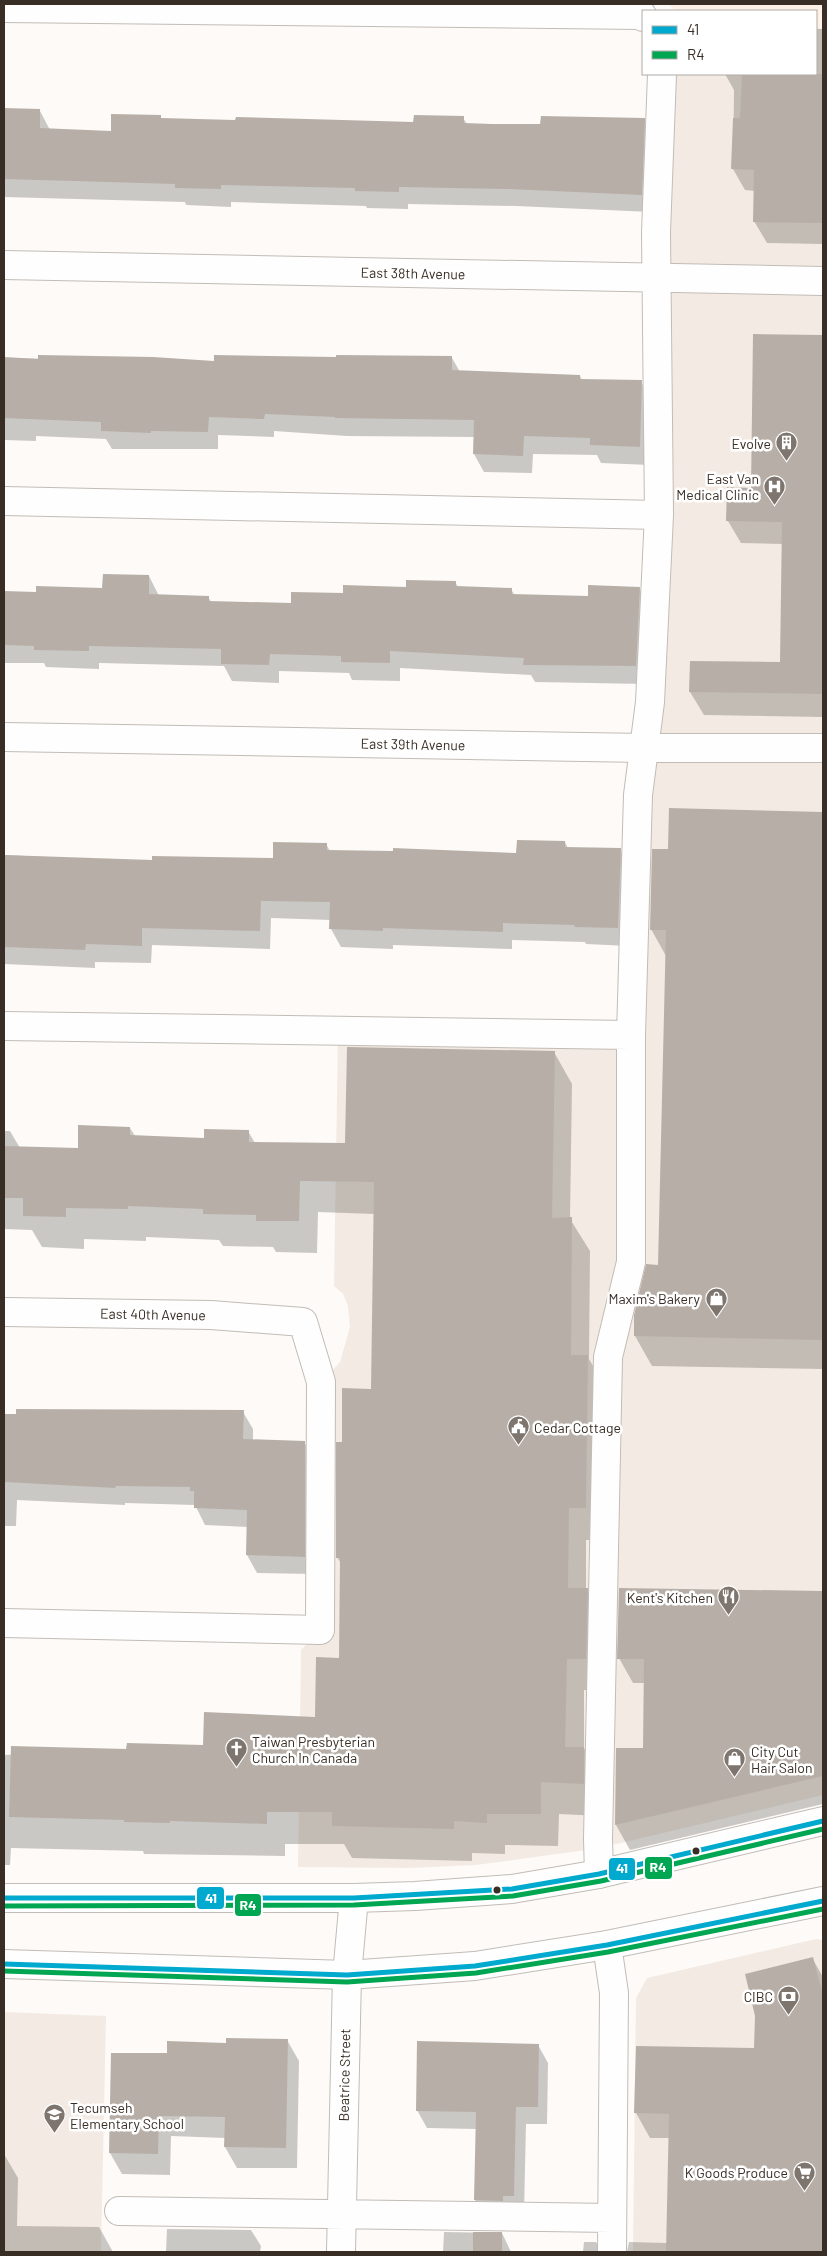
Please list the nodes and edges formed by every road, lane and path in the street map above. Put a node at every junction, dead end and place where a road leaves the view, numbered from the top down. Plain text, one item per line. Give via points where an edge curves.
1 (4, 8) edge
2 (642, 15) edge
3 (662, 75) edge
4 (4, 265) edge
5 (656, 278) junction
6 (823, 281) edge
7 (4, 501) edge
8 (659, 515) junction
9 (4, 737) edge
10 (645, 748) junction
11 (823, 748) edge
12 (4, 1026) edge
13 (632, 1035) junction
14 (4, 1312) edge
15 (4, 1623) edge
16 (823, 1821) edge
17 (599, 1874) junction
18 (4, 1898) edge
19 (354, 1898) junction
20 (823, 1901) edge
21 (607, 1946) junction
22 (4, 1964) edge
23 (347, 1975) junction
24 (119, 2211) dead end
25 (341, 2215) junction
26 (612, 2218) junction
27 (341, 2252) edge
28 (612, 2252) edge

1 - 2 street
3 - 5 street
4 - 5 street, East 38th Avenue
5 - 6 street, East 38th Avenue
5 - 8 street
7 - 8 street
8 - 10 street
9 - 10 street, East 39th Avenue
10 - 11 street, East 39th Avenue
10 - 13 street via 638,794
12 - 13 street
13 - 17 street via 631,1262 608,1357
14 - 15 street, East 40th Avenue via 211,1314 303,1322 322,1382 320,1630
16 - 17 street
17 - 19 street via 512,1889
18 - 19 street
19 - 23 street, Beatrice Street
20 - 21 street
21 - 23 street via 475,1966
21 - 26 street via 614,1993
22 - 23 street
23 - 25 street, Beatrice Street
24 - 25 street
25 - 26 street
25 - 27 street, Beatrice Street
26 - 28 street

